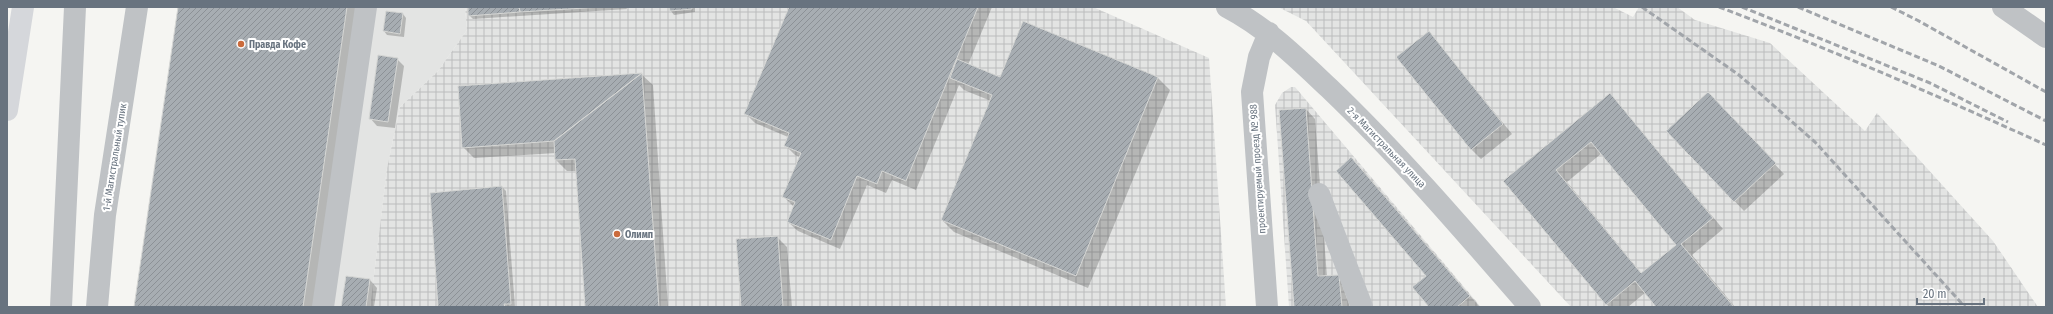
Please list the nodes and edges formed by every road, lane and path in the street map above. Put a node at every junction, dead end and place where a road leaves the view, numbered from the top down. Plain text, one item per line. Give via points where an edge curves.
1 (23, 7) edge
2 (75, 7) edge
3 (137, 7) edge
4 (366, 7) edge
5 (1227, 7) edge
6 (2004, 7) edge
7 (1269, 33) junction
8 (2046, 37) edge
9 (7, 110) edge
10 (1319, 194) dead end
11 (62, 307) edge
12 (97, 307) edge
13 (323, 307) edge
14 (1267, 307) edge
15 (1362, 307) edge
16 (1530, 307) edge

1 - 9 main road
2 - 11 street
3 - 12 street, 1-й Магистральный тупик via 105,215
4 - 13 street
5 - 7 street, 2-я Магистральная улица
6 - 8 street
7 - 14 street, проектируемый проезд № 988 via 1259,57 1252,92
7 - 16 street, 2-я Магистральная улица via 1349,108 1430,192
10 - 15 street

